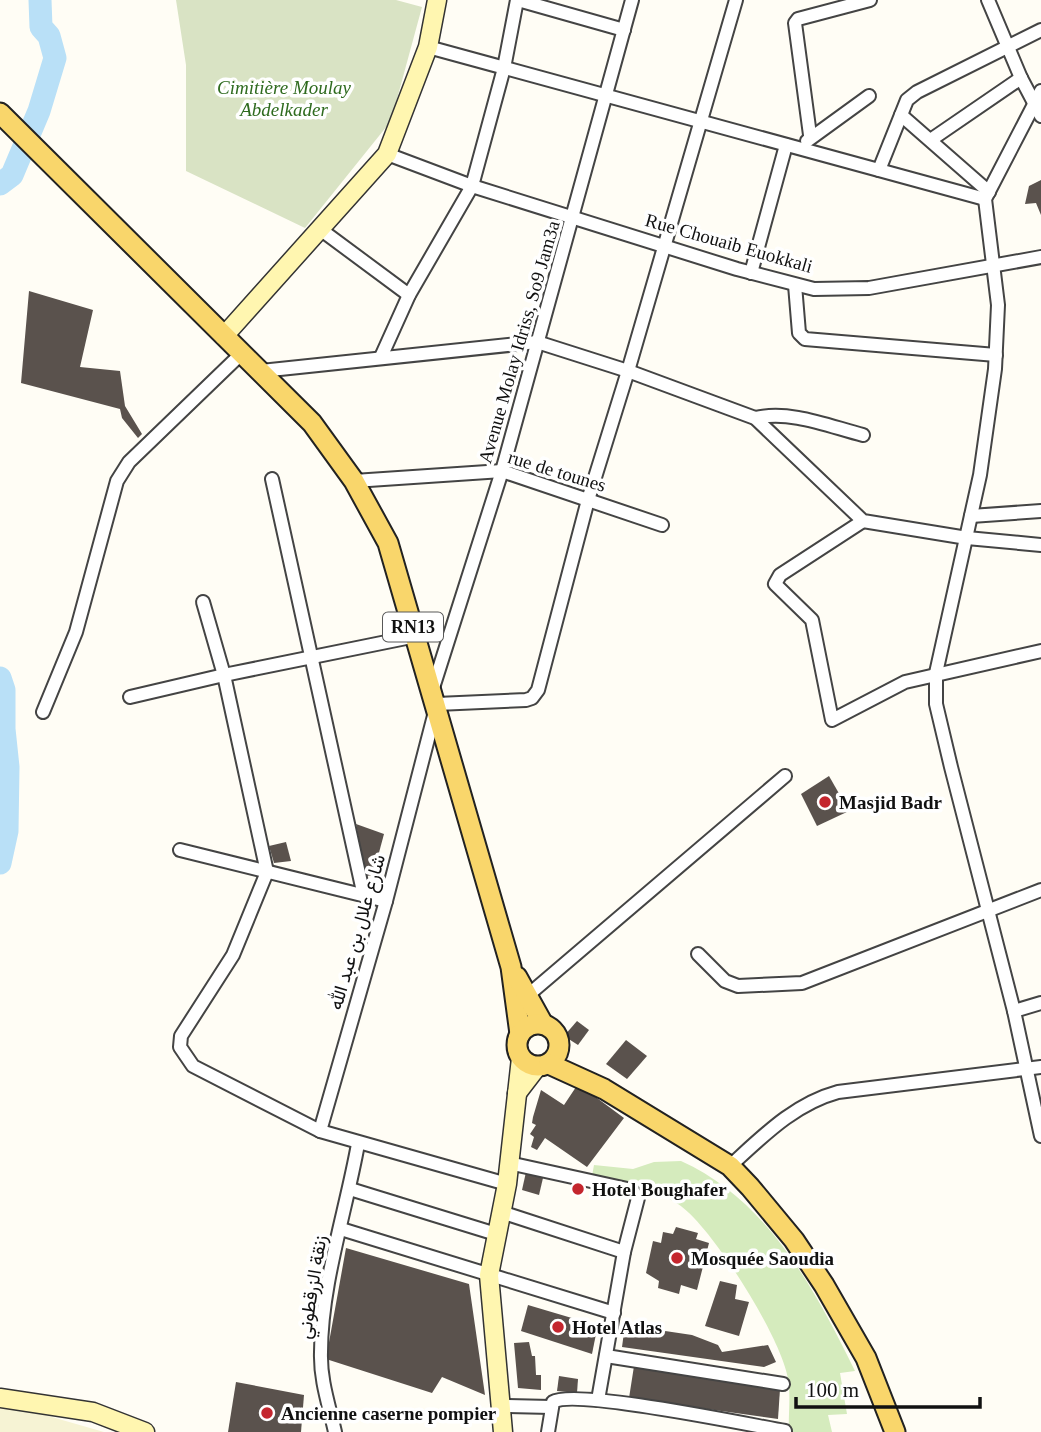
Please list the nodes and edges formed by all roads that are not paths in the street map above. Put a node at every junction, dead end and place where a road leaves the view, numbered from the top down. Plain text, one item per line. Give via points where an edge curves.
1 (437, 0) edge
2 (518, 0) edge
3 (632, 0) edge
4 (736, 0) edge
5 (870, 0) edge
6 (988, 0) edge
7 (624, 30) junction
8 (1041, 30) edge
9 (1006, 46) junction
10 (428, 47) junction
11 (504, 68) junction
12 (1021, 78) junction
13 (1041, 91) edge
14 (606, 96) junction
15 (869, 96) dead end
16 (1038, 112) edge
17 (0, 113) edge
18 (901, 115) junction
19 (698, 121) junction
20 (810, 135) junction
21 (932, 139) junction
22 (786, 145) junction
23 (801, 149) junction
24 (387, 155) junction
25 (879, 170) junction
26 (472, 186) junction
27 (987, 196) junction
28 (575, 218) junction
29 (320, 229) junction
30 (665, 245) junction
31 (1041, 257) edge
32 (995, 267) junction
33 (751, 273) junction
34 (795, 285) junction
35 (409, 295) junction
36 (224, 337) junction
37 (537, 342) junction
38 (241, 354) junction
39 (996, 355) junction
40 (381, 358) junction
41 (261, 371) junction
42 (628, 371) junction
43 (755, 418) junction
44 (863, 435) dead end
45 (502, 471) junction
46 (272, 480) dead end
47 (354, 481) junction
48 (587, 500) junction
49 (1041, 511) edge
50 (971, 516) junction
51 (863, 521) junction
52 (662, 525) dead end
53 (967, 538) junction
54 (1041, 545) edge
55 (203, 602) dead end
56 (416, 636) junction
57 (1041, 651) edge
58 (314, 657) junction
59 (936, 673) junction
60 (224, 675) junction
61 (130, 697) dead end
62 (434, 698) junction
63 (43, 712) dead end
64 (785, 776) dead end
65 (180, 850) dead end
66 (267, 872) junction
67 (1041, 890) edge
68 (363, 896) junction
69 (386, 901) junction
70 (988, 910) junction
71 (698, 954) dead end
72 (511, 967) junction
73 (527, 996) junction
74 (1041, 1003) edge
75 (1014, 1011) junction
76 (543, 1024) junction
77 (520, 1034) junction
78 (559, 1045) junction
79 (536, 1063) junction
80 (1041, 1067) edge
81 (1025, 1069) junction
82 (604, 1090) junction
83 (320, 1131) junction
84 (1041, 1136) edge
85 (358, 1144) junction
86 (509, 1163) junction
87 (730, 1166) junction
88 (506, 1184) junction
89 (350, 1189) junction
90 (501, 1212) junction
91 (341, 1229) junction
92 (496, 1234) junction
93 (624, 1252) junction
94 (489, 1275) junction
95 (614, 1313) junction
96 (606, 1356) junction
97 (783, 1384) dead end
98 (0, 1398) edge
99 (598, 1400) junction
100 (502, 1406) junction
101 (551, 1407) junction
102 (785, 1431) edge
103 (145, 1432) edge
104 (335, 1432) edge
105 (503, 1432) edge
106 (548, 1432) edge
107 (895, 1432) edge

1 - 10 street
2 - 7 street
2 - 11 street
3 - 7 street, Avenue Molay Idriss, So9 Jam3a
4 - 19 street
5 - 20 street via 795,23
6 - 9 street
7 - 14 street, Avenue Molay Idriss, So9 Jam3a
8 - 9 street
9 - 12 street
9 - 18 street via 917,92 907,100
10 - 11 street
10 - 24 street
11 - 14 street
11 - 26 street
12 - 16 street
12 - 21 street
13 - 16 street
14 - 19 street
14 - 28 street, Avenue Molay Idriss, So9 Jam3a
15 - 20 street
16 - 27 street
17 - 36 main road, RN13
18 - 21 street
18 - 25 street
19 - 22 street
19 - 30 street
20 - 23 street
21 - 27 street
22 - 23 street
22 - 33 street
23 - 25 street
24 - 26 street, Rue Chouaib Euokkali
24 - 29 street
25 - 27 street
26 - 28 street, Rue Chouaib Euokkali
26 - 35 street
27 - 32 street
28 - 30 street, Rue Chouaib Euokkali
28 - 37 street, Avenue Molay Idriss, So9 Jam3a
29 - 35 street
29 - 36 street
30 - 33 street, Rue Chouaib Euokkali
30 - 42 street
31 - 32 street, Rue Chouaib Euokkali
32 - 34 street, Rue Chouaib Euokkali via 845,290
32 - 39 street
33 - 34 street, Rue Chouaib Euokkali
34 - 39 street via 799,333 805,339
35 - 40 street
36 - 38 main road, RN13
37 - 40 street
37 - 42 street
37 - 45 street, Avenue Molay Idriss, So9 Jam3a
38 - 41 main road, RN13
38 - 63 street via 129,462 117,481 76,632
39 - 50 street
40 - 41 street
41 - 47 main road, RN13 via 312,423
42 - 43 street
42 - 48 street
43 - 44 street via 772,414 798,418
43 - 51 street
45 - 47 street, rue de tounes
45 - 48 street, rue de tounes
45 - 62 street, Avenue Molay Idriss, So9 Jam3a
46 - 58 street
47 - 56 main road, RN13 via 388,543
48 - 52 street, rue de tounes
48 - 62 street via 538,690 532,698
49 - 50 street
50 - 53 street
51 - 53 street
51 - 59 street via 780,575 775,584 812,620 832,720 905,682
53 - 54 street
53 - 59 street
55 - 60 street
56 - 58 street
56 - 62 main road, RN13
57 - 59 street
58 - 60 street
58 - 68 street
59 - 70 street via 936,704
60 - 61 street
60 - 66 street
62 - 69 street, شارع علال بن عبد الله
62 - 72 main road, RN13
64 - 73 street
65 - 66 street
66 - 68 street
66 - 83 street via 233,955 181,1036 180,1047 193,1066
67 - 70 street
68 - 69 street
69 - 83 street, شارع علال بن عبد الله
70 - 71 street via 802,983 738,986 725,981
70 - 75 street
72 - 73 main road, RN13
72 - 77 main road, RN13
73 - 76 main road, RN13
74 - 75 street
75 - 81 street
76 - 77 main road
76 - 78 main road, RN13 via 555,1032
77 - 79 main road, RN13 via 517,1046
78 - 79 main road via 555,1059
78 - 82 main road, RN13
79 - 82 main road, RN13
79 - 86 street via 517,1093
80 - 81 street
81 - 84 street
81 - 87 street via 819,1098 800,1107
82 - 87 main road, RN13
83 - 85 street
85 - 88 street
85 - 89 street, زنقة الزرقطوني
86 - 88 street
86 - 93 street via 632,1190 638,1198
87 - 107 main road, RN13 via 794,1240 824,1285 866,1359
88 - 90 street
89 - 91 street, زنقة الزرقطوني
89 - 92 street
90 - 92 street
90 - 93 street
91 - 94 street
91 - 104 street, زنقة الزرقطوني via 321,1352
92 - 94 street
93 - 95 street
94 - 95 street
94 - 100 street
95 - 96 street
96 - 97 street
96 - 99 street
98 - 103 street via 93,1412
99 - 101 street via 558,1399
99 - 102 street
100 - 101 street
100 - 105 street
101 - 106 street

